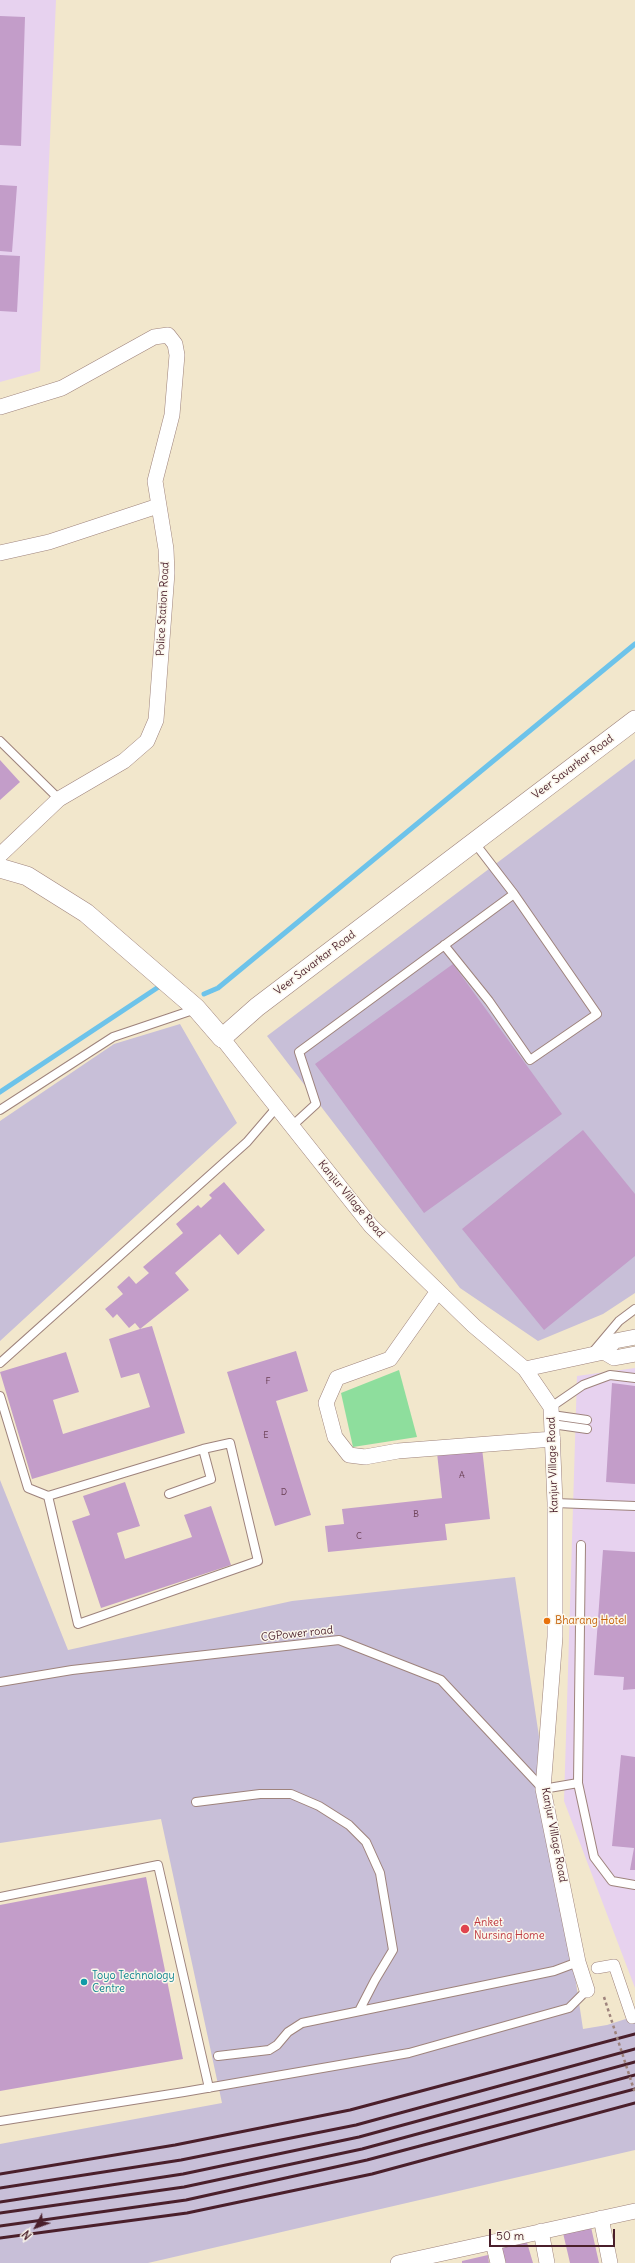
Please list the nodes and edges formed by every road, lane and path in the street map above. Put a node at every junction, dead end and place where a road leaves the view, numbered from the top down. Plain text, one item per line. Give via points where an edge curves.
1 (0, 408) edge
2 (158, 506) junction
3 (0, 553) edge
4 (635, 720) edge
5 (0, 741) edge
6 (60, 799) junction
7 (474, 842) junction
8 (0, 855) edge
9 (0, 868) edge
10 (514, 894) junction
11 (444, 945) junction
12 (196, 1008) junction
13 (227, 1033) junction
14 (277, 1107) junction
15 (0, 1110) edge
16 (292, 1126) junction
17 (438, 1290) junction
18 (635, 1309) edge
19 (635, 1338) edge
20 (597, 1353) junction
21 (635, 1354) edge
22 (0, 1363) edge
23 (525, 1369) junction
24 (635, 1378) edge
25 (0, 1396) edge
26 (587, 1420) dead end
27 (552, 1421) junction
28 (587, 1429) dead end
29 (203, 1449) junction
30 (169, 1494) dead end
31 (48, 1496) junction
32 (554, 1503) junction
33 (635, 1506) edge
34 (581, 1545) dead end
35 (0, 1682) edge
36 (578, 1783) junction
37 (543, 1789) junction
38 (196, 1802) dead end
39 (635, 1885) edge
40 (0, 1897) edge
41 (578, 1962) junction
42 (597, 1968) dead end
43 (587, 1990) joint
44 (604, 1997) dead end
45 (359, 2011) junction
46 (635, 2017) edge
47 (218, 2056) dead end
48 (209, 2088) junction
49 (635, 2092) edge
50 (0, 2120) edge
51 (635, 2210) edge
52 (601, 2218) junction
53 (541, 2231) junction
54 (493, 2242) junction
55 (447, 2258) edge
56 (403, 2262) edge
57 (498, 2263) edge
58 (547, 2263) edge
59 (610, 2263) edge

1 - 2 street, Police Station Road via 62,388 154,337 168,336 175,344 177,355 172,415 155,481
2 - 3 street via 49,542
2 - 6 street, Police Station Road via 166,549 166,572 156,720 147,741 124,761
4 - 7 street, Veer Savarkar Road
5 - 6 lane
6 - 8 street, Police Station Road
7 - 10 lane
7 - 13 street, Veer Savarkar Road
9 - 12 street via 27,876 86,913
10 - 11 lane
10 - 11 lane via 597,1014 530,1060 489,1001
11 - 16 lane via 299,1052 316,1104
12 - 13 street
12 - 15 lane via 113,1037
13 - 14 street, Kanjur Village Road
14 - 16 street, Kanjur Village Road
14 - 22 lane via 247,1142
16 - 17 street, Kanjur Village Road via 371,1226
17 - 23 street, Kanjur Village Road via 474,1326
17 - 27 street via 390,1359 337,1378 326,1403 335,1437 349,1455 365,1457
18 - 20 lane via 619,1321
19 - 20 street via 615,1341
20 - 21 street via 614,1358
20 - 23 street
23 - 27 street, Kanjur Village Road
24 - 27 lane via 610,1375 583,1385
25 - 31 lane via 28,1488
26 - 27 lane
27 - 28 lane
27 - 32 street, Kanjur Village Road
29 - 30 lane via 211,1479
29 - 31 lane
29 - 31 lane via 230,1443 258,1561 78,1624
32 - 33 lane
32 - 37 street, Kanjur Village Road via 555,1637
34 - 36 lane
35 - 37 lane, CGPower road via 72,1670 339,1640 441,1680
36 - 37 lane
36 - 39 lane via 594,1857 612,1881
37 - 41 street, Kanjur Village Road
38 - 45 lane via 260,1794 291,1794 319,1806 349,1825 366,1842 380,1873 393,1950
40 - 48 lane via 158,1865
41 - 43 street, Kanjur Village Road
41 - 45 lane via 554,1971
42 - 46 street via 614,1965 632,2018
43 - 48 lane via 569,2008 410,2053
44 - 49 path, bridge
45 - 47 lane via 302,2023 269,2050
48 - 50 lane
51 - 52 street
52 - 53 street
52 - 59 street
53 - 54 street
53 - 58 street
54 - 55 street
54 - 57 street
55 - 56 street

